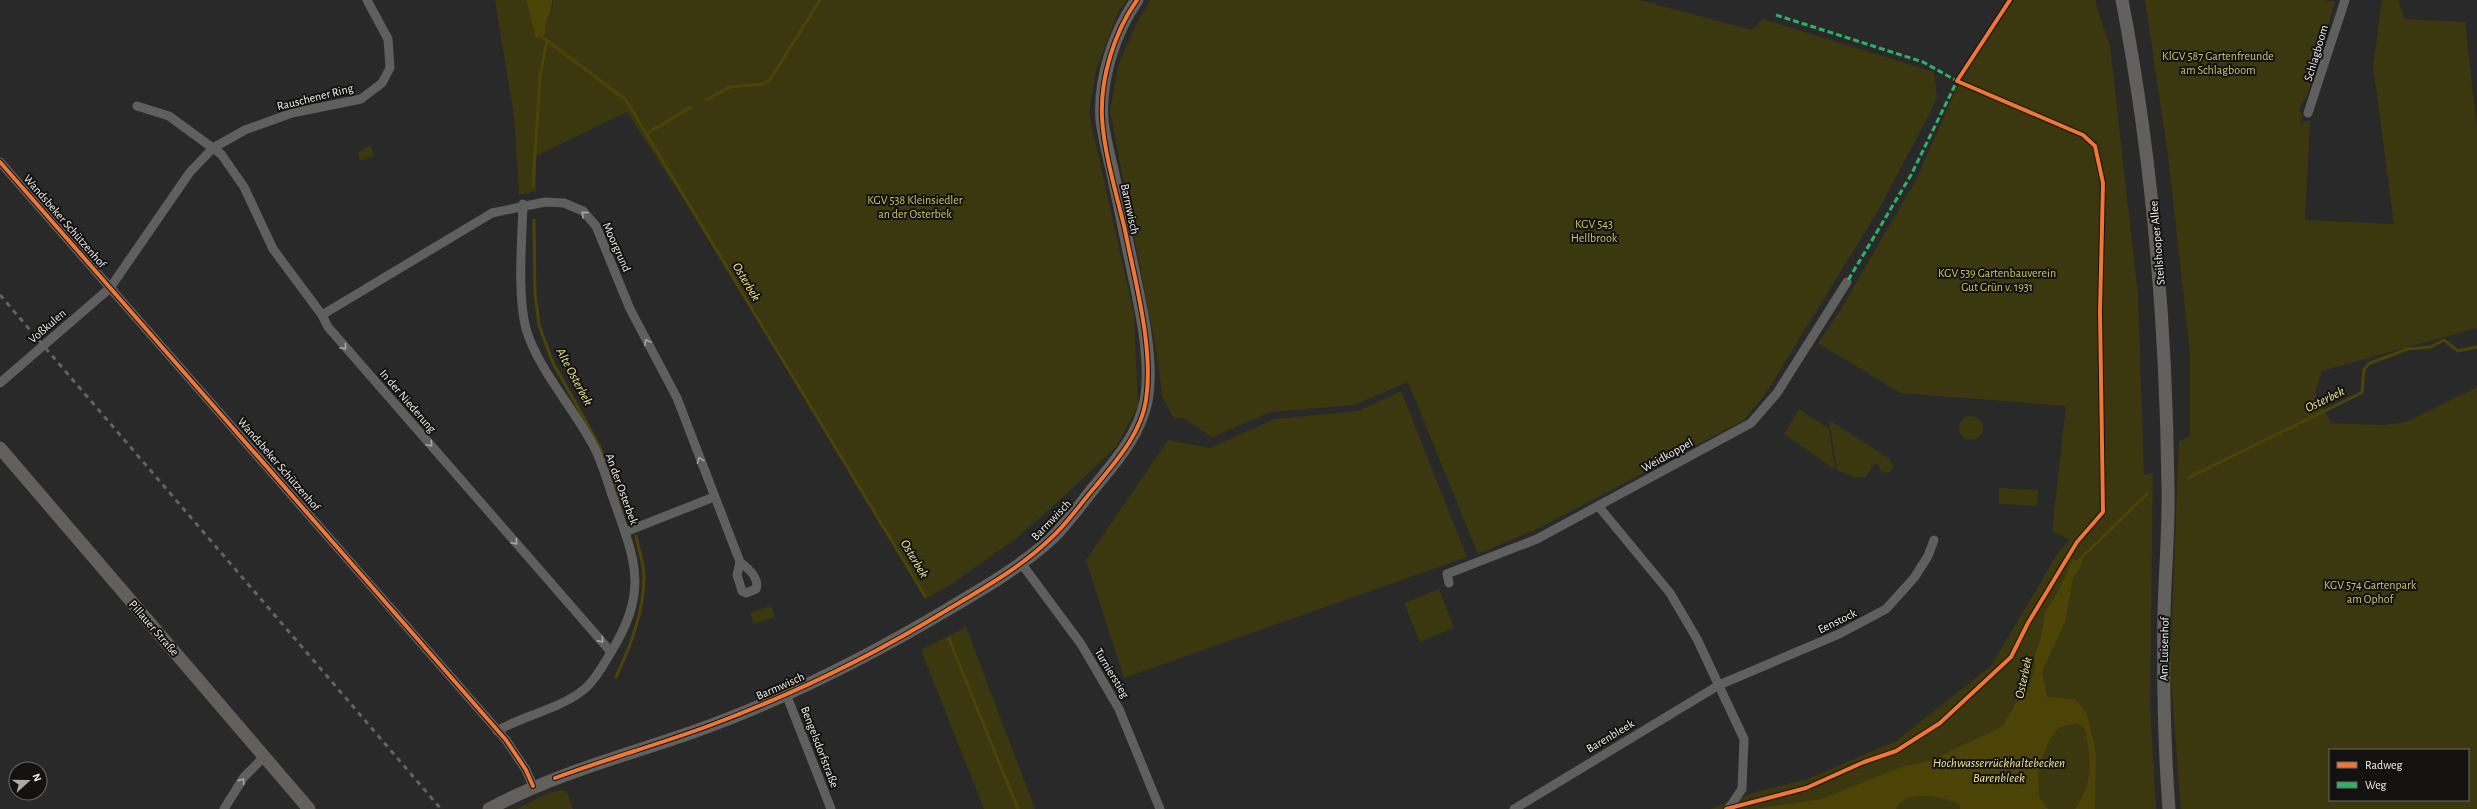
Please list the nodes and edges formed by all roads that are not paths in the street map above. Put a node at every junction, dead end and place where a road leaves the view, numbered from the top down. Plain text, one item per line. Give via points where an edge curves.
1 (367, 0) edge
2 (1137, 0) edge
3 (2122, 0) edge
4 (2345, 0) edge
5 (137, 106) dead end
6 (2308, 114) dead end
7 (213, 148) junction
8 (0, 162) edge
9 (523, 204) junction
10 (1847, 282) dead end
11 (110, 288) junction
12 (322, 315) junction
13 (0, 383) edge
14 (0, 448) edge
15 (2168, 489) joint
16 (714, 497) junction
17 (1599, 507) junction
18 (625, 532) junction
19 (1934, 540) dead end
20 (740, 562) dead end
21 (1020, 563) junction
22 (1449, 583) dead end
23 (611, 652) junction
24 (1719, 685) junction
25 (786, 694) junction
26 (497, 731) junction
27 (264, 757) junction
28 (533, 786) junction
29 (1729, 808) dead end
30 (224, 809) edge
31 (309, 809) edge
32 (489, 809) edge
33 (832, 809) edge
34 (1160, 809) edge
35 (1514, 809) edge
36 (2169, 809) edge

1 - 7 street, Rauschener Ring via 388,40 390,68 382,83 361,99 288,115 246,130
2 - 21 street, Barmwisch via 1129,11 1115,43 1105,78 1102,122 1139,301 1147,367 1146,400 1140,422 1127,447 1050,539
3 - 15 street, Steilshooper Allee via 2141,108 2158,256 2166,384
4 - 6 street, Schlagboom
5 - 7 street via 168,116
7 - 11 street, Rauschener Ring via 190,172
7 - 12 street, In der Niederung via 221,154 244,187 273,249
8 - 11 street, Wandsbeker Schützenhof
9 - 12 street, Moorgrund via 492,213
16 -> 9 street, Moorgrund via 677,398 630,309 596,226 583,211 564,203
9 - 18 street, An der Osterbek via 522,297 526,329 540,360 594,446
10 - 17 street, Weidkoppel via 1777,393 1751,423
11 - 13 street, Voßkulen
11 - 26 street, Wandsbeker Schützenhof
12 -> 23 street, In der Niederung via 328,327
14 - 27 street, Pillauer Straße
15 - 36 street, Am Luisenhof via 2164,667
16 - 18 street
16 - 20 street, Moorgrund
17 - 22 street, Weidkoppel via 1537,539 1448,574
17 - 24 street via 1670,593
18 - 23 street, An der Osterbek via 635,564 636,596 621,636
19 - 24 street, Eenstock via 1928,556 1914,578 1886,609 1840,634
21 - 25 street, Barmwisch via 914,630 847,667
21 - 34 street, Turnierstieg via 1081,644 1119,708
23 - 26 street, An der Osterbek via 582,691 550,709 512,722
24 - 29 street via 1744,739 1742,789
24 - 35 street, Barenbleek
25 - 28 street, Barmwisch via 699,730
25 - 33 street, Bengelsdorfstraße
26 - 28 street, Wandsbeker Schützenhof via 526,770
30 -> 27 street via 244,777
27 - 31 street, Pillauer Straße
28 - 32 street, Barmwisch

